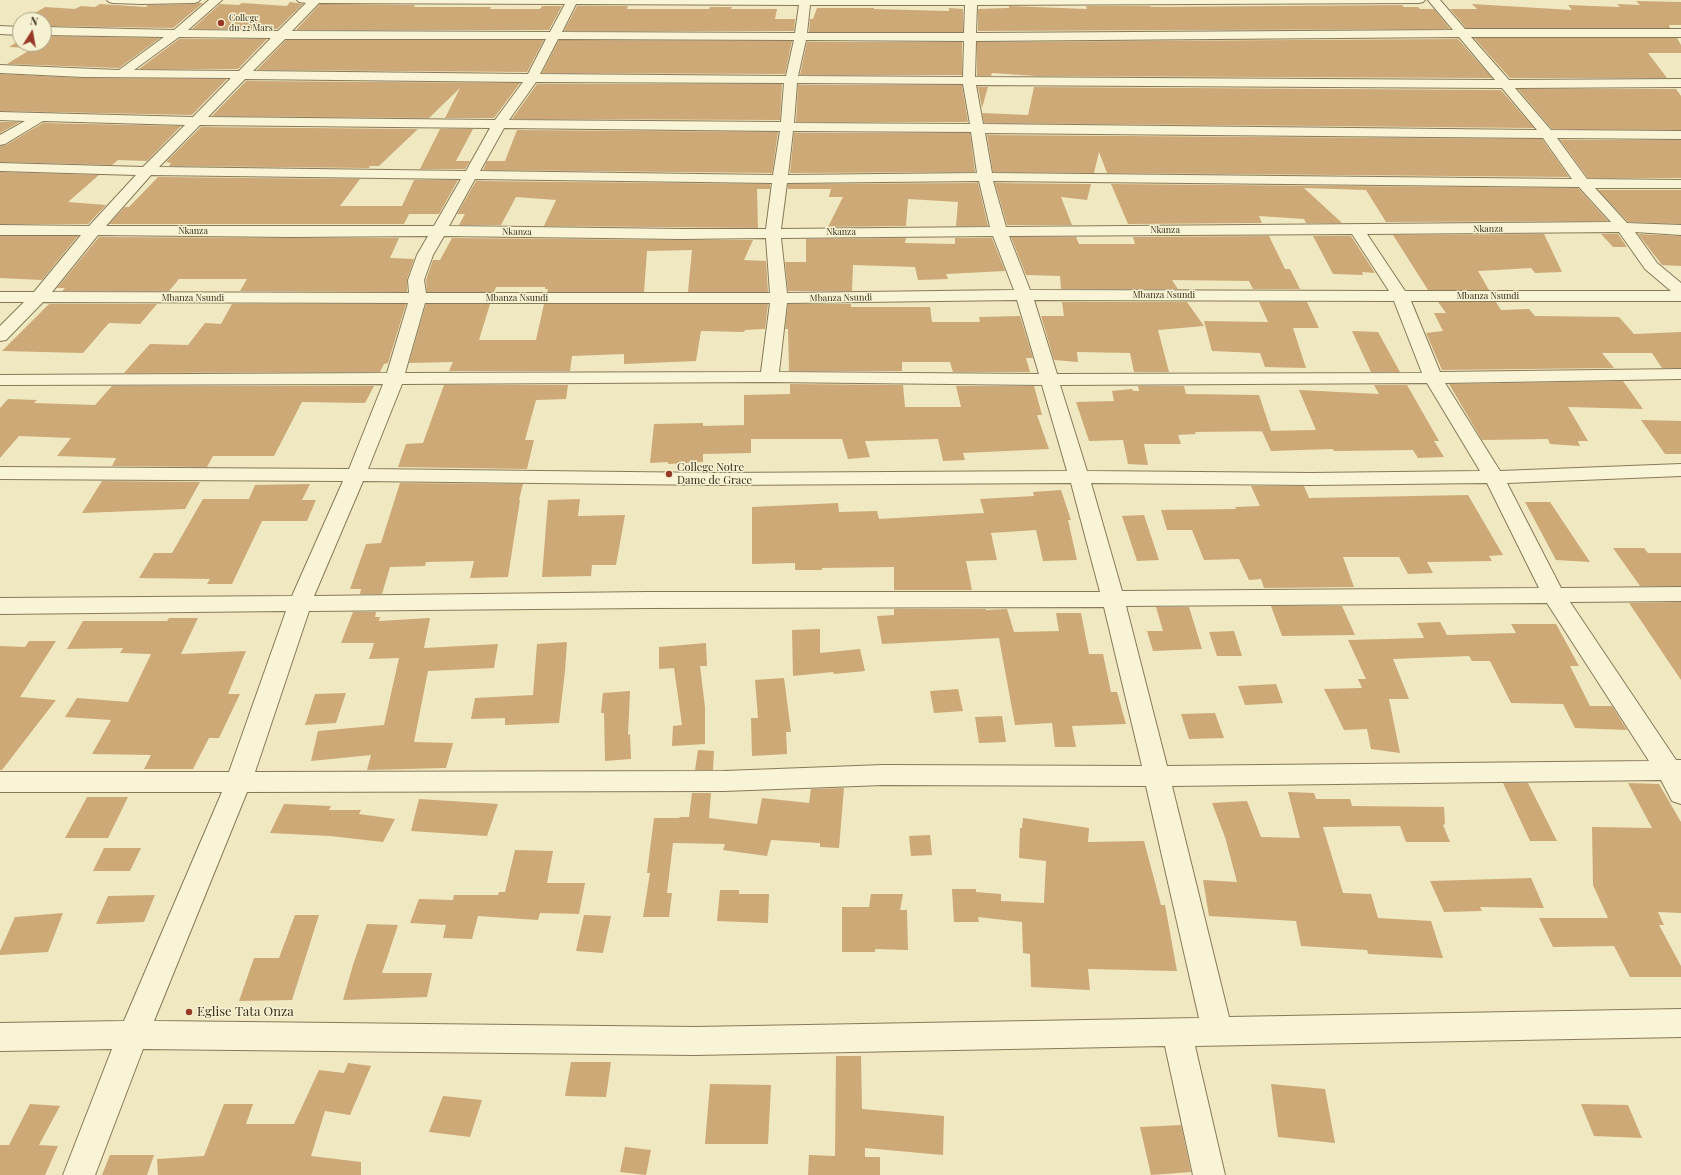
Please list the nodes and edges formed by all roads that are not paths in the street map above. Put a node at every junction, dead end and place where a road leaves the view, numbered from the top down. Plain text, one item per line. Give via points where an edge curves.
1 (113, 0) edge
2 (194, 0) edge
3 (216, 0) edge
4 (303, 0) edge
5 (316, 0) edge
6 (573, 0) edge
7 (805, 0) edge
8 (1419, 0) edge
9 (1434, 0) edge
10 (971, 1) edge
11 (0, 30) edge
12 (12, 30) edge
13 (52, 31) edge
14 (177, 33) junction
15 (1463, 33) junction
16 (1681, 33) edge
17 (282, 35) junction
18 (800, 36) junction
19 (553, 37) junction
20 (969, 38) junction
21 (0, 69) edge
22 (122, 73) junction
23 (243, 74) junction
24 (532, 78) junction
25 (791, 80) junction
26 (969, 80) junction
27 (1506, 84) junction
28 (1679, 84) edge
29 (0, 116) edge
30 (39, 118) junction
31 (198, 121) junction
32 (500, 123) junction
33 (787, 127) junction
34 (976, 129) junction
35 (1546, 132) junction
36 (1681, 135) edge
37 (0, 141) edge
38 (0, 167) edge
39 (147, 172) junction
40 (470, 175) junction
41 (985, 177) junction
42 (780, 179) junction
43 (1582, 182) junction
44 (1681, 184) edge
45 (1623, 228) junction
46 (0, 230) edge
47 (94, 230) junction
48 (1357, 230) junction
49 (1681, 230) edge
50 (439, 231) junction
51 (999, 231) junction
52 (773, 233) junction
53 (1681, 291) edge
54 (1024, 295) junction
55 (1400, 295) junction
56 (1681, 296) edge
57 (0, 297) edge
58 (39, 297) junction
59 (418, 298) junction
60 (779, 298) junction
61 (0, 336) edge
62 (1681, 374) edge
63 (769, 377) junction
64 (395, 378) junction
65 (1433, 378) junction
66 (1048, 379) junction
67 (0, 380) edge
68 (1681, 470) edge
69 (0, 473) edge
70 (356, 475) junction
71 (1494, 477) junction
72 (1079, 478) junction
73 (1681, 594) edge
74 (1554, 596) junction
75 (1113, 599) junction
76 (300, 603) junction
77 (0, 606) edge
78 (1675, 770) edge
79 (1157, 776) junction
80 (0, 782) edge
81 (238, 783) junction
82 (1681, 794) edge
83 (1681, 1023) edge
84 (1217, 1032) junction
85 (1177, 1033) junction
86 (133, 1035) junction
87 (0, 1037) edge
88 (79, 1175) edge
89 (1209, 1175) edge

1 - 2 street
3 - 14 street
4 - 5 street
5 - 6 street
5 - 17 street
6 - 7 street
6 - 19 street
7 - 10 street
7 - 18 street
8 - 10 street
9 - 15 street
10 - 20 street
11 - 12 street
13 - 14 street
14 - 17 street
14 - 22 street
15 - 16 street
15 - 20 street
15 - 27 street
17 - 19 street
17 - 23 street
18 - 19 street
18 - 20 street
18 - 25 street
19 - 24 street
20 - 26 street
21 - 22 street
22 - 23 street
23 - 24 street
23 - 31 street
24 - 25 street
24 - 32 street
25 - 26 street
25 - 33 street
26 - 27 street
26 - 34 street
27 - 28 street
27 - 35 street
29 - 30 street
30 - 31 street
30 - 37 street
31 - 32 street
31 - 39 street
32 - 33 street
32 - 40 street
33 - 34 street
33 - 42 street
34 - 35 street
34 - 41 street
35 - 36 street
35 - 43 street
38 - 39 street
39 - 40 street
39 - 47 street
40 - 42 street
40 - 50 street
41 - 42 street
41 - 43 street
41 - 51 street
42 - 52 street
43 - 44 street
43 - 45 street
45 - 48 street, Nkanza
45 - 49 street, Nkanza
45 - 53 street via 1651,266
46 - 47 street, Nkanza
47 - 50 street, Nkanza
47 - 58 street
48 - 51 street, Nkanza
48 - 55 street
50 - 52 street, Nkanza
50 - 59 street via 425,255 416,280
51 - 52 street, Nkanza
51 - 54 street
52 - 60 street
54 - 55 street, Mbanza Nsundi
54 - 60 street, Mbanza Nsundi
54 - 66 street
55 - 56 street, Mbanza Nsundi
55 - 65 street
57 - 58 street, Mbanza Nsundi
58 - 59 street, Mbanza Nsundi
58 - 61 street
59 - 60 street, Mbanza Nsundi
59 - 64 street
60 - 63 street
62 - 65 street
63 - 64 street
63 - 66 street
64 - 67 street
64 - 70 street
65 - 66 street
65 - 71 street
66 - 72 street
68 - 71 street
69 - 70 street
70 - 72 street via 714,479
70 - 76 street
71 - 72 street
71 - 74 street
72 - 75 street
73 - 74 street
74 - 75 street
74 - 78 street
75 - 76 street
75 - 79 street
76 - 77 street
76 - 81 street
78 - 79 street
78 - 82 street
79 - 81 street via 883,775 724,781
79 - 84 street
80 - 81 street
81 - 86 street
83 - 84 street
84 - 85 street
85 - 86 street via 695,1041
85 - 89 street
86 - 87 street
86 - 88 street

